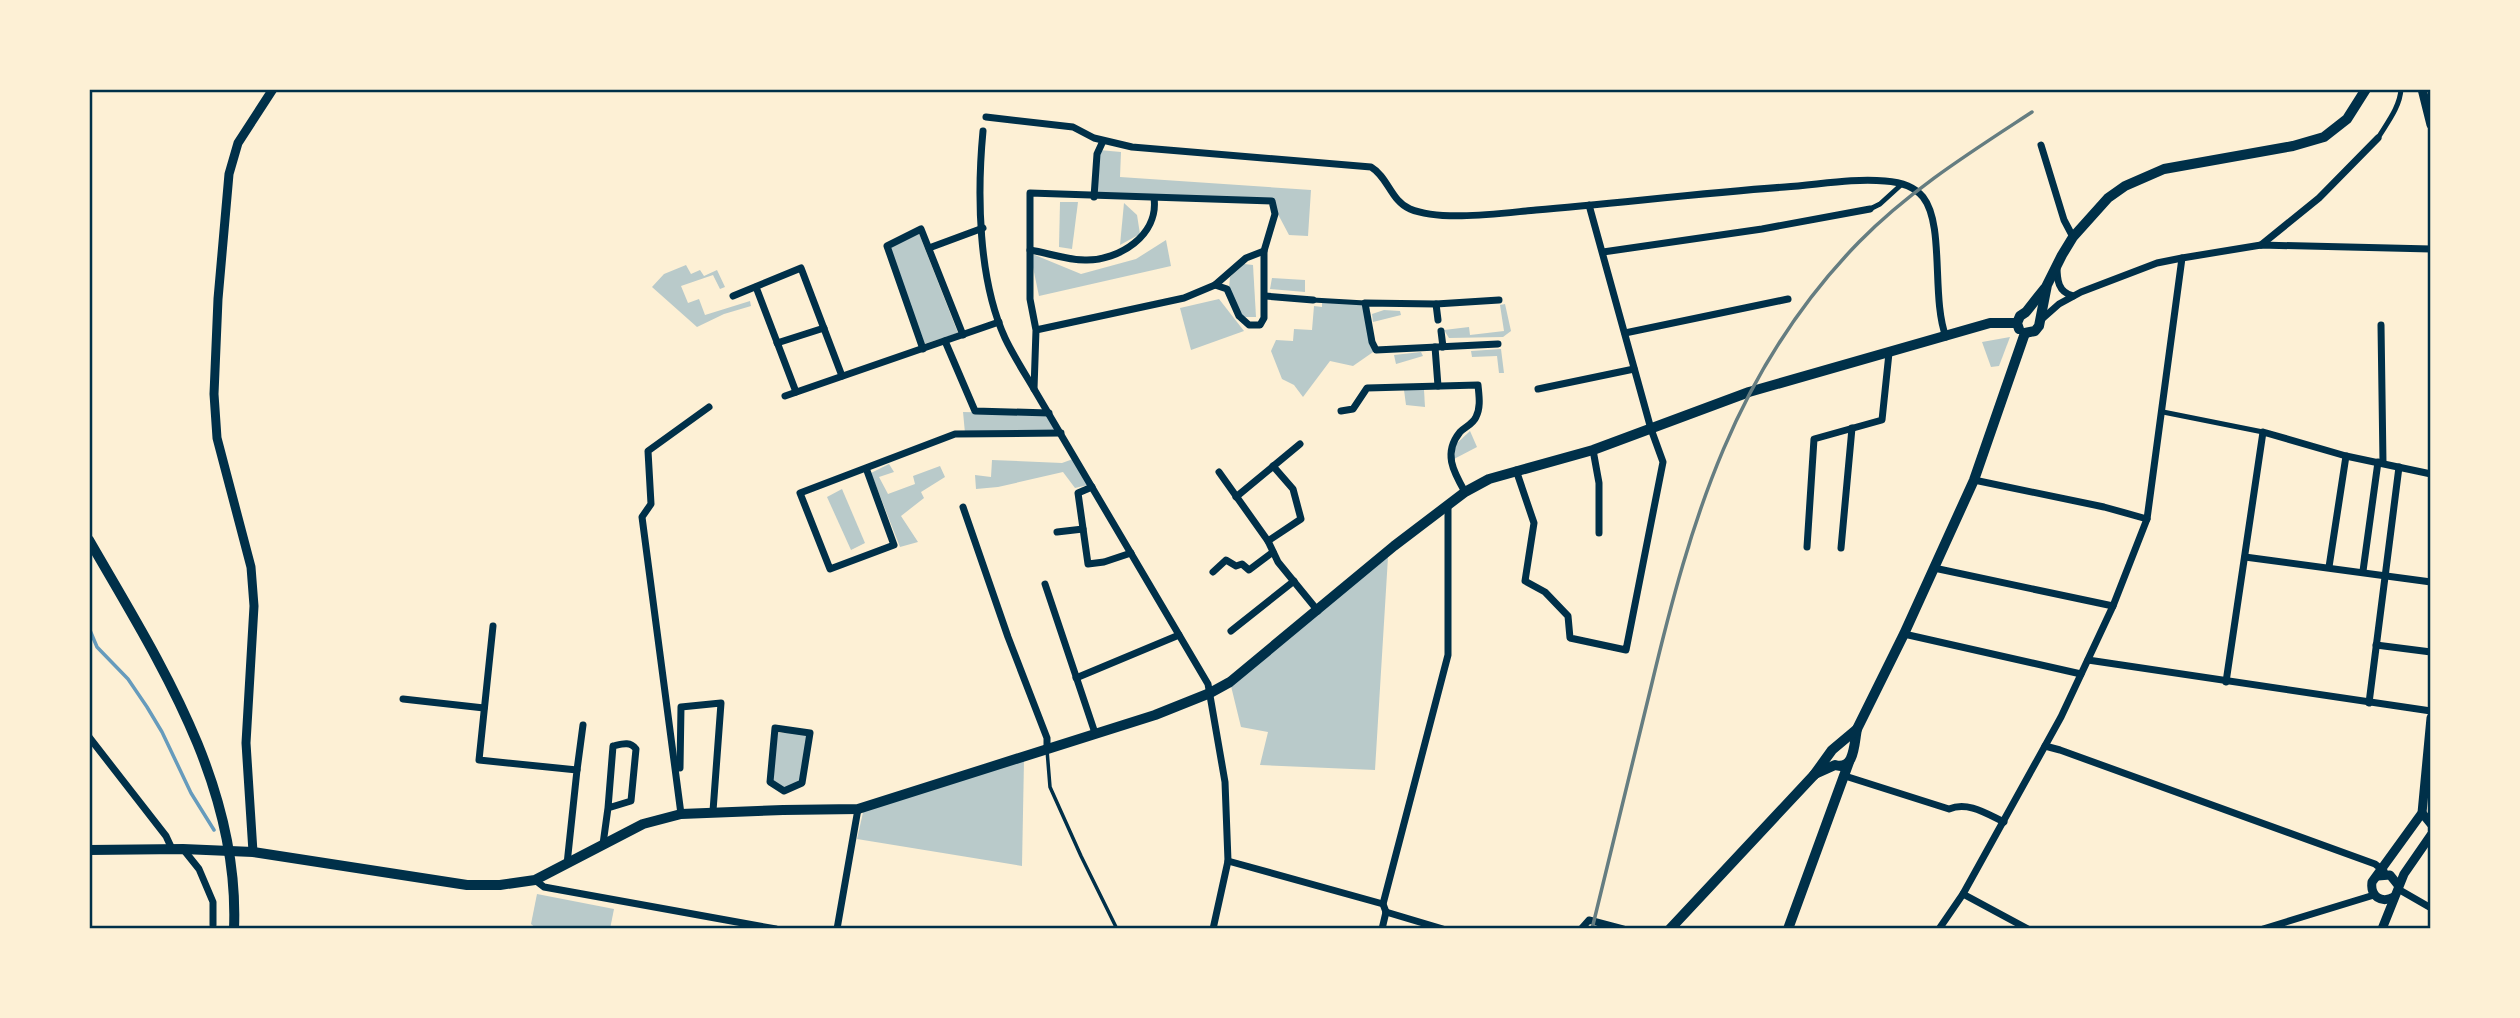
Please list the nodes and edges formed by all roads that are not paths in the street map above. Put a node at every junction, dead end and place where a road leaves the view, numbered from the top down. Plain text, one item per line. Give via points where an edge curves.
1 (273, 89) edge
2 (2366, 89) edge
3 (2401, 89) edge
4 (2421, 89) edge
5 (986, 117) dead end
6 (2431, 125) edge
7 (983, 131) dead end
8 (2378, 138) joint
9 (1103, 141) junction
10 (2041, 145) dead end
11 (1902, 184) junction
12 (1094, 197) junction
13 (1154, 198) junction
14 (1589, 205) junction
15 (1871, 209) joint
16 (983, 228) junction
17 (2073, 237) junction
18 (2261, 245) junction
19 (929, 248) junction
20 (2431, 248) edge
21 (1030, 250) junction
22 (1264, 251) junction
23 (1603, 252) junction
24 (2182, 258) junction
25 (2057, 265) junction
26 (1215, 285) junction
27 (2047, 285) junction
28 (756, 287) junction
29 (733, 296) dead end
30 (1265, 296) junction
31 (2073, 296) junction
32 (1788, 299) dead end
33 (1313, 300) joint
34 (1499, 300) dead end
35 (1365, 303) junction
36 (1436, 304) junction
37 (2026, 312) junction
38 (1438, 320) dead end
39 (2039, 321) junction
40 (999, 323) junction
41 (2017, 323) junction
42 (2381, 325) dead end
43 (824, 328) junction
44 (1036, 330) junction
45 (1441, 331) dead end
46 (1625, 333) junction
47 (2025, 333) junction
48 (963, 335) junction
49 (1946, 337) junction
50 (944, 341) junction
51 (776, 343) junction
52 (1498, 344) dead end
53 (1439, 347) junction
54 (923, 349) junction
55 (1889, 353) junction
56 (1634, 369) junction
57 (842, 376) junction
58 (1438, 386) junction
59 (1034, 389) junction
60 (1538, 389) dead end
61 (796, 392) junction
62 (785, 396) dead end
63 (709, 407) dead end
64 (1341, 411) dead end
65 (2163, 412) junction
66 (1049, 413) junction
67 (1852, 428) junction
68 (1651, 429) junction
69 (2263, 432) junction
70 (1061, 433) junction
71 (1300, 444) dead end
72 (1593, 450) junction
73 (2346, 456) junction
74 (2381, 463) junction
75 (1273, 466) junction
76 (2399, 467) junction
77 (866, 468) junction
78 (1516, 470) junction
79 (1219, 472) dead end
80 (2431, 474) edge
81 (1974, 480) junction
82 (1092, 487) junction
83 (1465, 492) junction
84 (1236, 497) junction
85 (1448, 505) junction
86 (963, 507) dead end
87 (2147, 519) junction
88 (1083, 529) junction
89 (1057, 532) dead end
90 (1599, 533) dead end
91 (89, 540) edge
92 (1268, 541) junction
93 (1807, 547) dead end
94 (1841, 548) dead end
95 (1273, 552) junction
96 (1131, 553) junction
97 (2245, 557) junction
98 (2329, 567) junction
99 (1934, 568) junction
100 (2363, 571) junction
101 (1213, 572) dead end
102 (2385, 575) junction
103 (1294, 581) junction
104 (2431, 582) edge
105 (1045, 584) dead end
106 (2113, 606) junction
107 (1318, 611) junction
108 (494, 626) dead end
109 (1231, 631) dead end
110 (1904, 634) junction
111 (1179, 635) junction
112 (2376, 645) junction
113 (2431, 652) edge
114 (2088, 660) junction
115 (2081, 674) junction
116 (1076, 678) junction
117 (2227, 682) junction
118 (1210, 693) junction
119 (403, 699) dead end
120 (2368, 703) junction
121 (484, 708) junction
122 (2431, 711) edge
123 (2431, 718) edge
124 (583, 725) dead end
125 (1857, 729) junction
126 (1095, 733) junction
127 (89, 737) edge
128 (2045, 746) junction
129 (1047, 748) junction
130 (1834, 749) junction
131 (1850, 759) junction
132 (1836, 766) junction
133 (680, 768) dead end
134 (577, 770) junction
135 (1814, 775) junction
136 (1845, 776) junction
137 (784, 792) junction
138 (608, 808) junction
139 (783, 810) junction
140 (858, 810) junction
141 (713, 811) junction
142 (2422, 813) junction
143 (681, 814) junction
144 (2004, 822) junction
145 (2431, 824) edge
146 (2431, 835) edge
147 (2399, 843) junction
148 (603, 844) junction
149 (177, 849) junction
150 (89, 850) edge
151 (253, 852) junction
152 (2416, 853) junction
153 (1228, 861) junction
154 (567, 865) junction
155 (2382, 873) junction
156 (535, 880) junction
157 (2396, 890) junction
158 (1963, 894) junction
159 (2374, 895) junction
160 (1385, 908) junction
161 (2431, 908) edge
162 (212, 925) dead end
163 (1411, 925) edge
164 (234, 929) edge
165 (776, 929) edge
166 (836, 929) edge
167 (1117, 929) edge
168 (1213, 929) edge
169 (1382, 929) edge
170 (1443, 929) edge
171 (1581, 929) edge
172 (1623, 929) edge
173 (1670, 929) edge
174 (1788, 929) edge
175 (1939, 929) edge
176 (2028, 929) edge
177 (2263, 929) edge
178 (2382, 929) edge

1 - 151 street via 238,143 229,174 214,394 217,438 251,567 254,606 246,743
2 - 17 main road via 2347,119 2323,137 2150,174 2108,198
3 - 8 street
4 - 6 street
5 - 9 street via 1073,127
7 - 16 street
8 - 18 street via 2319,198
9 - 12 street via 1097,154
9 - 14 street via 1190,153 1371,167 1384,177 1401,204 1433,213 1478,215
10 - 17 street
11 - 14 street via 1876,180
11 - 15 street
11 - 49 street via 1924,199 1931,215 1937,299
12 - 13 street
12 - 21 street via 1030,193
13 - 21 street via 1151,221 1130,248 1084,260
13 - 22 street via 1272,201 1275,214
14 - 23 street
15 - 23 street
16 - 19 street
16 - 40 street via 986,284
17 - 25 main road
18 - 20 street
18 - 24 street
19 - 48 street
19 - 54 street via 921,229 887,246
21 - 44 street via 1030,299
22 - 26 street via 1246,258
22 - 30 street
23 - 46 street
24 - 31 street via 2157,263
24 - 65 street
25 - 27 main road
25 - 31 street via 2059,286
26 - 30 street via 1227,289 1239,316 1249,325 1260,325 1264,318
26 - 44 street via 1184,298
27 - 37 main road
27 - 39 main road
28 - 29 street
28 - 43 street via 801,268
28 - 51 street
30 - 33 street
31 - 39 street
32 - 46 street
33 - 35 street
34 - 36 street
35 - 36 street
35 - 53 street via 1376,349
36 - 38 street
37 - 39 main road
37 - 41 main road
39 - 47 main road via 2035,331
40 - 48 street
40 - 59 street
41 - 47 main road
41 - 49 main road via 1990,323
42 - 74 street
43 - 51 street
43 - 57 street
44 - 59 street
45 - 53 street
46 - 56 street
47 - 81 main road
48 - 50 street
49 - 55 main road
50 - 54 street
50 - 66 street via 975,411
51 - 61 street
52 - 53 street
53 - 58 street
54 - 57 street
55 - 67 street via 1882,420
55 - 68 main road via 1749,392
56 - 60 street
56 - 68 street
57 - 61 street
58 - 64 street via 1367,388 1353,408
58 - 83 street via 1478,385 1476,417 1453,441 1449,452
59 - 66 street
61 - 62 street
63 - 143 street via 648,451 651,503 642,517
65 - 69 street
65 - 87 street
66 - 70 street
67 - 93 street via 1814,439
67 - 94 street
68 - 72 main road
68 - 78 street via 1663,462 1626,650 1570,638 1568,616 1545,592 1525,581 1534,523
69 - 73 street
69 - 97 street
70 - 77 street via 955,433
70 - 82 street
71 - 75 street
72 - 78 main road
72 - 90 street via 1599,483
73 - 74 street
73 - 98 street
74 - 76 street
74 - 100 street
75 - 84 street
75 - 92 street via 1293,489 1301,519
76 - 80 street
76 - 102 street
77 - 77 street via 894,545 830,569 800,493
78 - 83 main road
79 - 84 street
81 - 87 street
81 - 99 main road
82 - 88 street via 1078,492
82 - 96 street
83 - 85 main road
84 - 92 street
85 - 107 main road
85 - 160 street via 1448,655
86 - 129 street
87 - 106 street
88 - 89 street
88 - 96 street via 1088,564
91 - 164 highway via 165,673 202,753 226,833
92 - 95 street
95 - 101 street via 1249,570 1226,560
95 - 103 street
96 - 111 street
97 - 98 street
97 - 117 street
98 - 100 street
99 - 106 street
99 - 110 main road
100 - 102 street
102 - 104 street
102 - 112 street
103 - 107 street
103 - 109 street
105 - 116 street
106 - 114 street
107 - 118 main road
108 - 121 street
110 - 115 street
110 - 125 main road
111 - 116 street
111 - 118 street
112 - 113 street
112 - 120 street
114 - 115 street
114 - 117 street
115 - 128 street
116 - 126 street
117 - 120 street
118 - 126 main road
118 - 153 street via 1225,782
119 - 121 street
120 - 122 street
121 - 134 street via 479,760
123 - 142 street
124 - 134 street
125 - 130 main road
125 - 131 main road
126 - 129 main road
127 - 149 street
128 - 144 street
128 - 155 street
129 - 140 main road
129 - 167 lane via 1050,787
130 - 131 main road via 1847,747
130 - 132 main road via 1830,759
130 - 135 main road
131 - 132 main road via 1844,766
131 - 136 main road
132 - 135 main road
132 - 136 main road
133 - 141 street via 681,707 721,703
134 - 154 street
135 - 173 highway
136 - 144 street via 1950,809 1958,805 1975,808
136 - 174 main road
137 - 137 street via 770,782 775,728 810,733 802,783
137 - 139 street
138 - 138 street via 613,746 633,745 631,801
138 - 148 street
139 - 140 main road
139 - 141 main road
140 - 166 street
141 - 143 main road
142 - 145 street
142 - 147 street
143 - 148 main road via 643,824
144 - 158 street
146 - 152 street
147 - 152 street via 2414,846
147 - 155 street
148 - 154 main road
149 - 150 main road
149 - 151 main road
149 - 162 street via 199,869 214,902
151 - 156 main road via 467,886
152 - 157 street
153 - 160 street
153 - 168 street
154 - 156 main road
155 - 157 street via 2394,877
155 - 159 street via 2371,887
156 - 165 street via 544,887
157 - 159 street via 2386,900
157 - 161 street
157 - 178 street
158 - 175 street
158 - 176 street
159 - 177 street
160 - 163 street
160 - 169 street
163 - 170 street
171 - 172 street via 1588,920

